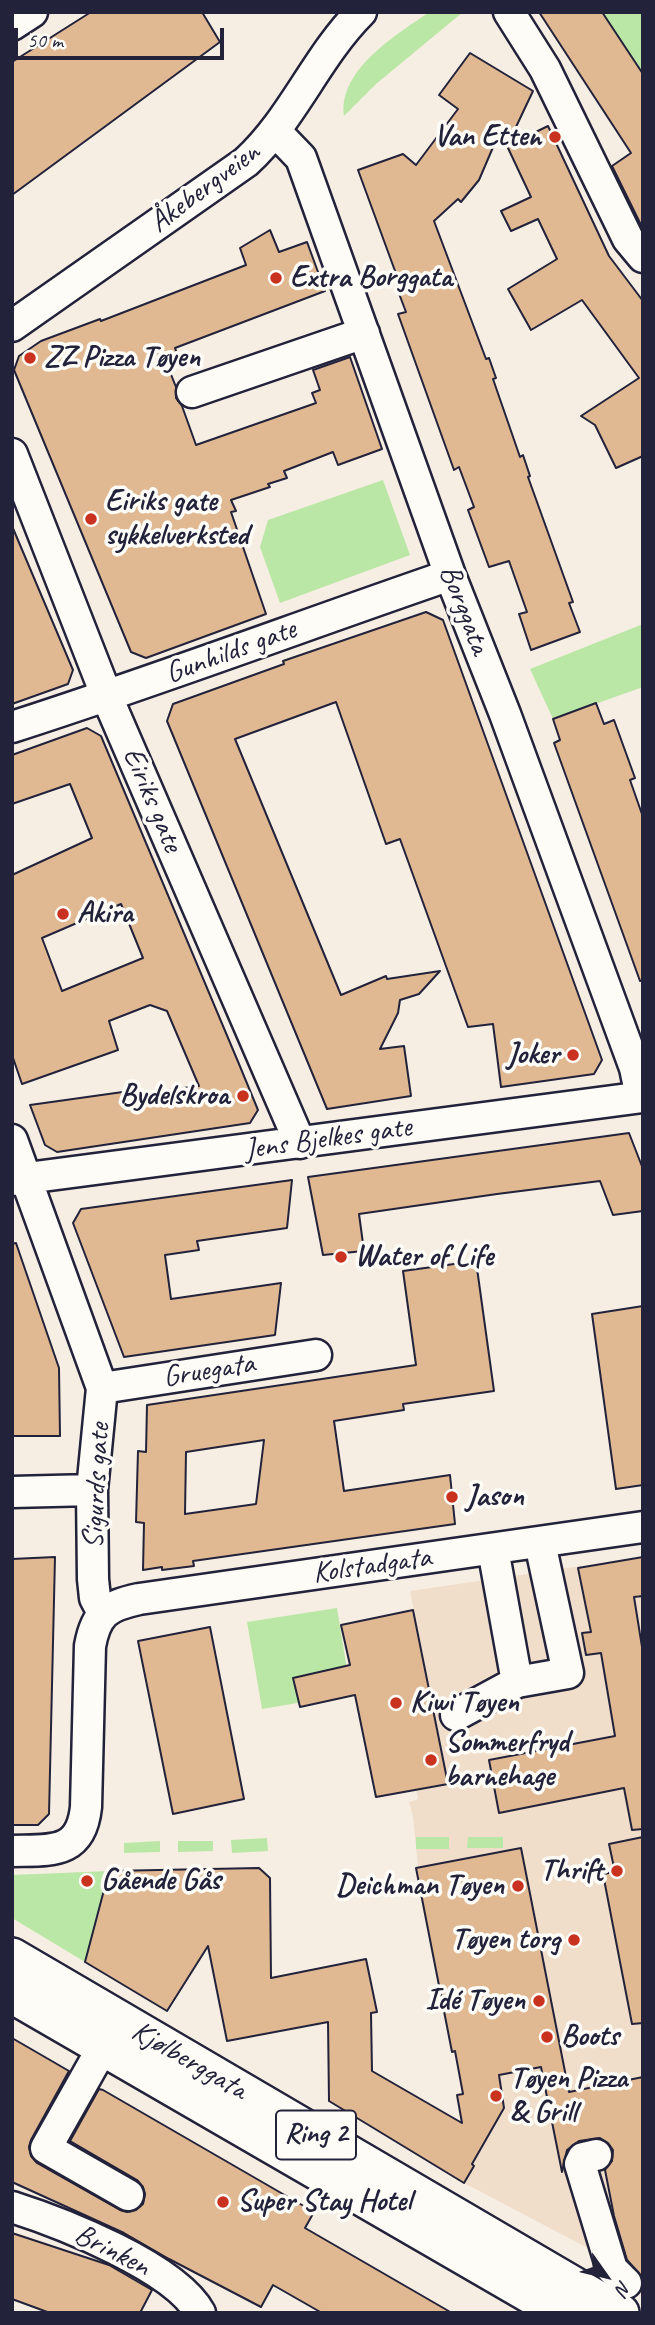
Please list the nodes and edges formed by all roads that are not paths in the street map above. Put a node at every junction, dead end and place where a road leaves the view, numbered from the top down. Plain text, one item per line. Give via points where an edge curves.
1 (32, 12) edge
2 (361, 12) edge
3 (509, 12) edge
4 (12, 24) edge
5 (275, 131) junction
6 (643, 257) edge
7 (12, 326) edge
8 (363, 333) junction
9 (192, 392) dead end
10 (12, 454) edge
11 (450, 575) junction
12 (107, 697) junction
13 (12, 727) edge
14 (642, 1097) edge
15 (12, 1140) edge
16 (300, 1143) junction
17 (20, 1179) edge
18 (316, 1355) dead end
19 (102, 1388) junction
20 (92, 1490) junction
21 (12, 1492) edge
22 (643, 1527) edge
23 (540, 1543) junction
24 (493, 1549) junction
25 (103, 1613) junction
26 (517, 1682) junction
27 (466, 1715) dead end
28 (12, 1851) edge
29 (12, 1957) edge
30 (12, 1994) edge
31 (103, 2047) junction
32 (596, 2155) dead end
33 (128, 2195) dead end
34 (12, 2207) edge
35 (624, 2295) edge
36 (200, 2313) edge
37 (563, 2313) edge

1 - 4 street
2 - 5 street, Åkebergveien via 316,67
3 - 6 street via 545,69 628,239
5 - 7 street, Åkebergveien via 231,174
5 - 8 street, Borggata via 301,158
8 - 9 street
8 - 11 street, Borggata
10 - 12 street, Eiriks gate
11 - 12 street, Gunhilds gate
11 - 14 street, Borggata via 631,1055
12 - 13 street, Gunhilds gate
12 - 16 street, Eiriks gate
14 - 16 street, Jens Bjelkes gate
15 - 17 street, Sigurds gate
16 - 17 street, Jens Bjelkes gate
17 - 19 street, Sigurds gate
18 - 19 street, Gruegata
19 - 20 street, Sigurds gate
20 - 21 street
20 - 25 street, Sigurds gate via 93,1579
22 - 23 street, Kolstadgata
23 - 24 street, Kolstadgata
23 - 26 street via 568,1673
24 - 25 street, Kolstadgata via 139,1599 111,1606
24 - 26 street
25 - 28 street via 90,1646 83,1822 74,1840 59,1849
26 - 27 street
29 - 35 main road, Kjølberggata / Ring 2
30 - 31 main road, Kjølberggata / Ring 2
31 - 33 street via 46,2148
31 - 37 main road, Kjølberggata / Ring 2
32 - 35 street via 583,2158 580,2164
34 - 36 street, Brinken via 98,2240 172,2282 187,2293

